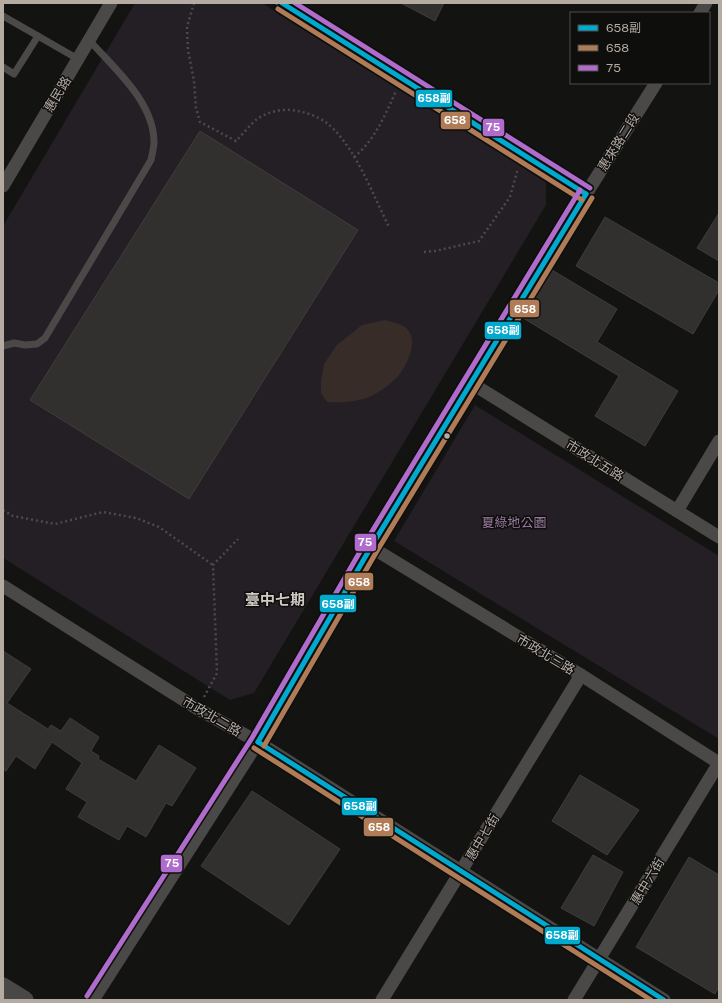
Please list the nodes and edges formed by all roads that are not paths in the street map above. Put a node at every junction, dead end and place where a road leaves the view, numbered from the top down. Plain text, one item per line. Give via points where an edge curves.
1 (112, 3) edge
2 (282, 3) edge
3 (706, 3) edge
4 (701, 12) edge
5 (3, 16) edge
6 (38, 36) junction
7 (89, 40) junction
8 (78, 59) junction
9 (3, 67) edge
10 (655, 84) edge
11 (3, 186) edge
12 (586, 194) junction
13 (3, 346) edge
14 (471, 383) junction
15 (719, 441) edge
16 (677, 511) junction
17 (719, 537) edge
18 (371, 547) junction
19 (3, 586) edge
20 (581, 675) junction
21 (258, 742) junction
22 (719, 763) edge
23 (461, 871) junction
24 (599, 959) junction
25 (3, 987) edge
26 (24, 1000) edge
27 (93, 1000) edge
28 (382, 1000) edge
29 (574, 1000) edge
30 (664, 1000) edge

1 - 7 street, 惠民路
2 - 12 street
3 - 4 street
5 - 6 lane
6 - 8 lane
6 - 9 lane via 14,74
7 - 8 street, 惠民路
7 - 13 lane via 144,106 154,142 151,160 46,338 38,344 14,343
8 - 11 street, 惠民路
10 - 12 street, 惠來路二段
12 - 14 street, 惠來路二段
14 - 16 street, 市政北五路
14 - 18 street, 惠來路二段
15 - 16 street
16 - 17 street, 市政北五路
18 - 20 street, 市政北三路
18 - 21 street, 惠來路二段
19 - 21 street, 市政北二路 via 198,709
20 - 22 street, 市政北三路
20 - 23 street, 惠中七街
21 - 23 street, 市政北二路
21 - 27 street, 惠來路二段
22 - 24 street, 惠中六街
23 - 24 street, 市政北二路
23 - 28 street, 惠中七街
24 - 29 street, 惠中六街
24 - 30 street, 市政北二路
25 - 26 street

